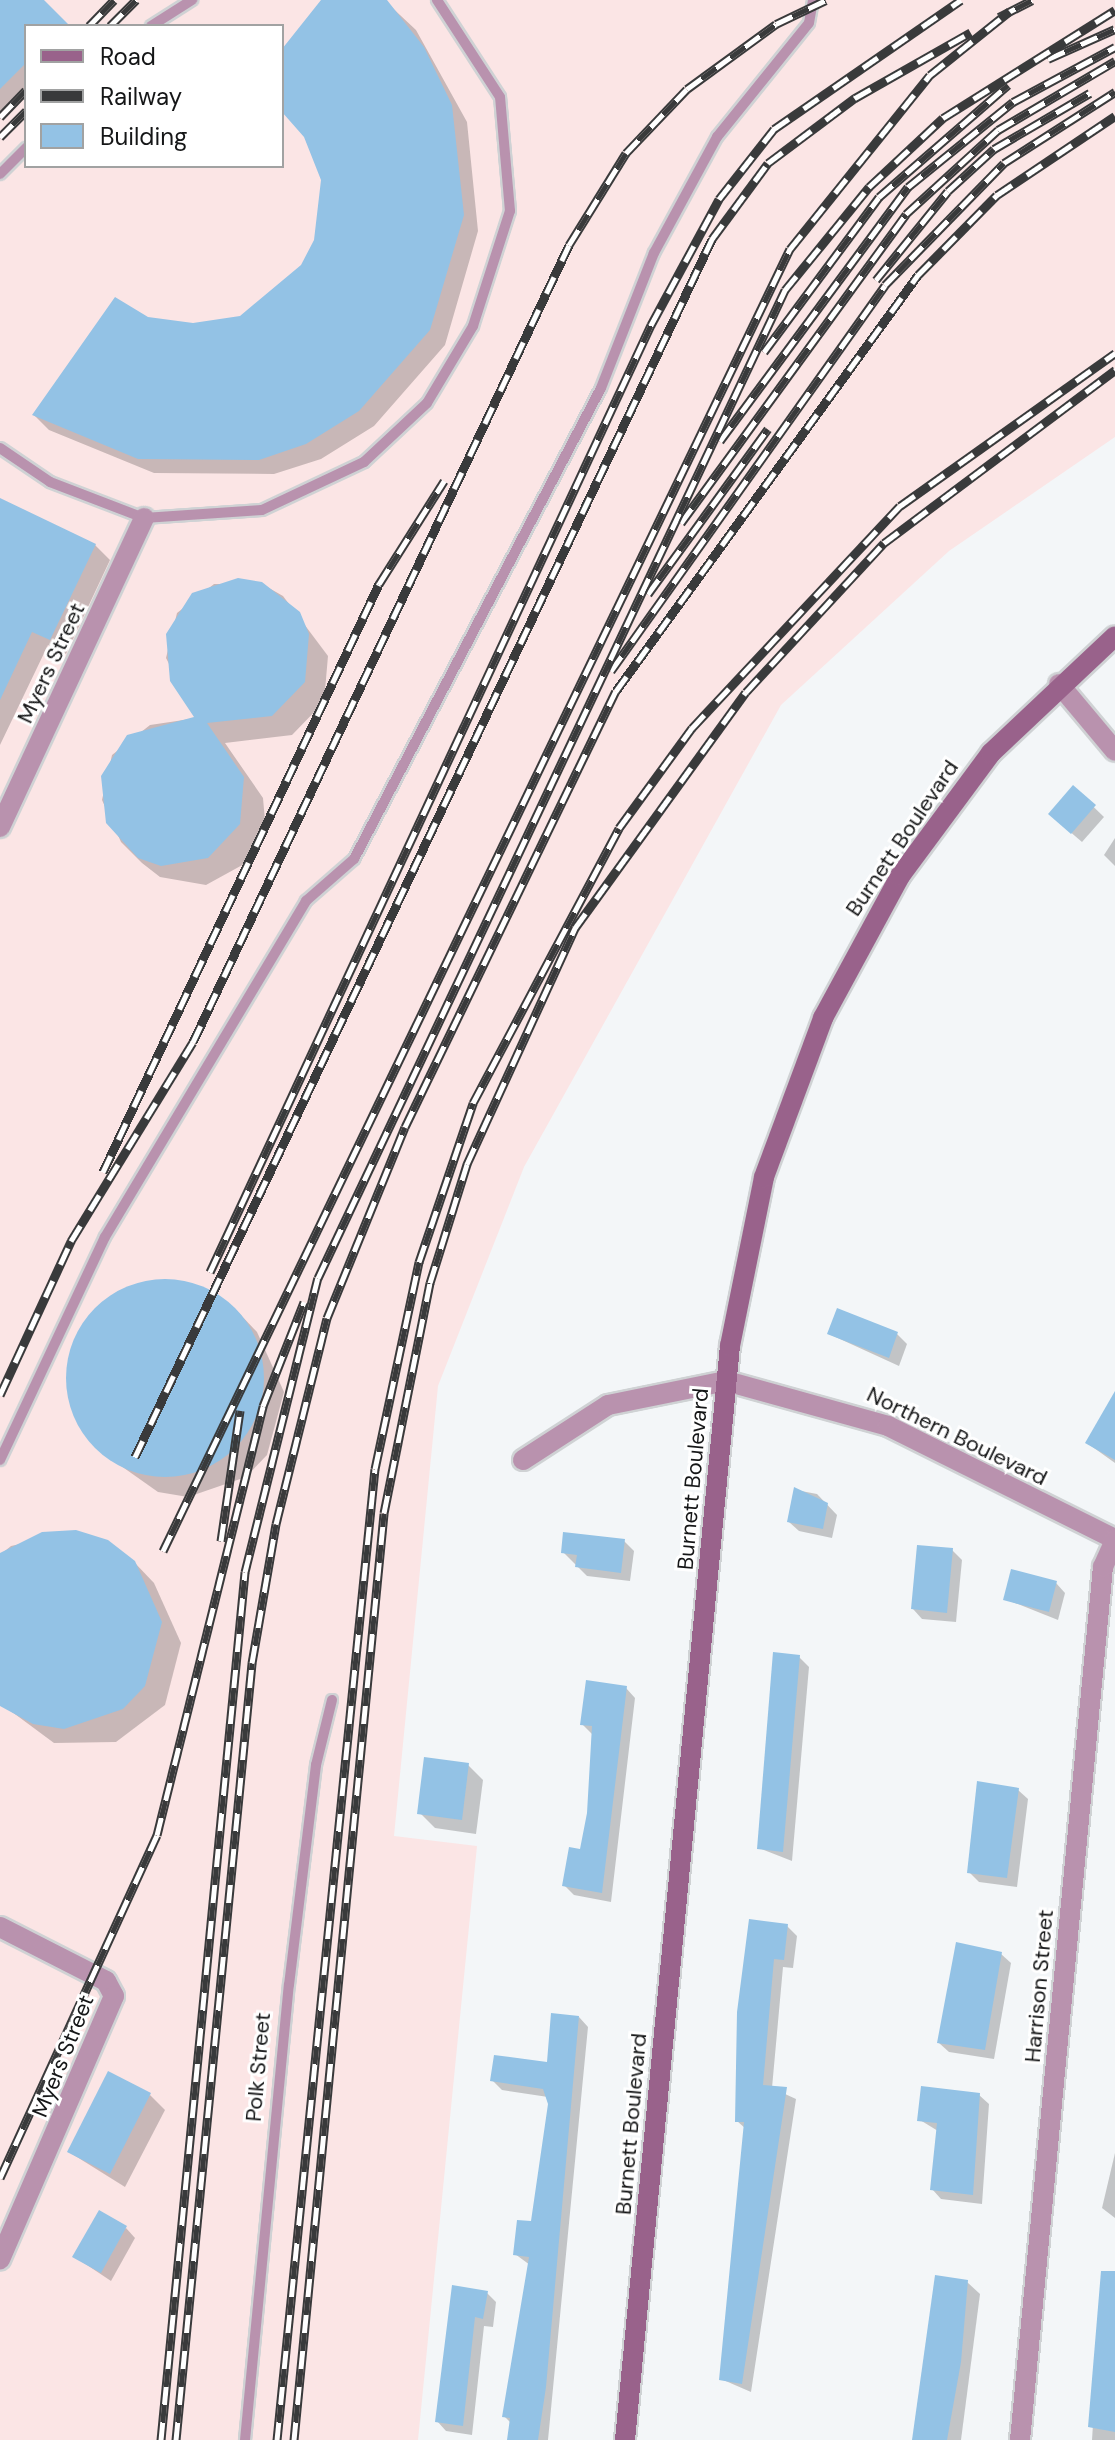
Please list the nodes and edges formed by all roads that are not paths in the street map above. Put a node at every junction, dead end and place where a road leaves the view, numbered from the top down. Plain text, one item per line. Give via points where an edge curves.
1 (192, 0) edge
2 (437, 0) edge
3 (813, 0) edge
4 (154, 24) edge
5 (24, 150) edge
6 (0, 174) edge
7 (0, 448) edge
8 (144, 518) junction
9 (1115, 636) edge
10 (1059, 684) junction
11 (1115, 751) edge
12 (0, 827) edge
13 (726, 1381) junction
14 (0, 1460) edge
15 (523, 1460) dead end
16 (1115, 1540) edge
17 (332, 1700) dead end
18 (0, 1927) edge
19 (0, 2259) edge
20 (245, 2440) edge
21 (625, 2440) edge
22 (1020, 2440) edge

1 - 4 lane
2 - 8 lane via 500,97 510,211 473,326 427,403 364,462 262,510
3 - 14 lane via 809,23 717,137 654,253 601,388 354,859 306,901 105,1237
5 - 6 lane
7 - 8 lane via 50,482
8 - 12 street, Myers Street
9 - 10 main road, Burnett Boulevard
10 - 11 street
10 - 13 main road, Burnett Boulevard via 939,819 842,976 764,1177
13 - 15 street via 608,1405
13 - 16 street, Northern Boulevard via 888,1426
13 - 21 main road, Burnett Boulevard
16 - 22 street, Harrison Street via 1103,1567
17 - 20 lane, Polk Street via 316,1765 289,1985
18 - 19 street, Myers Street via 106,1981 114,1996

